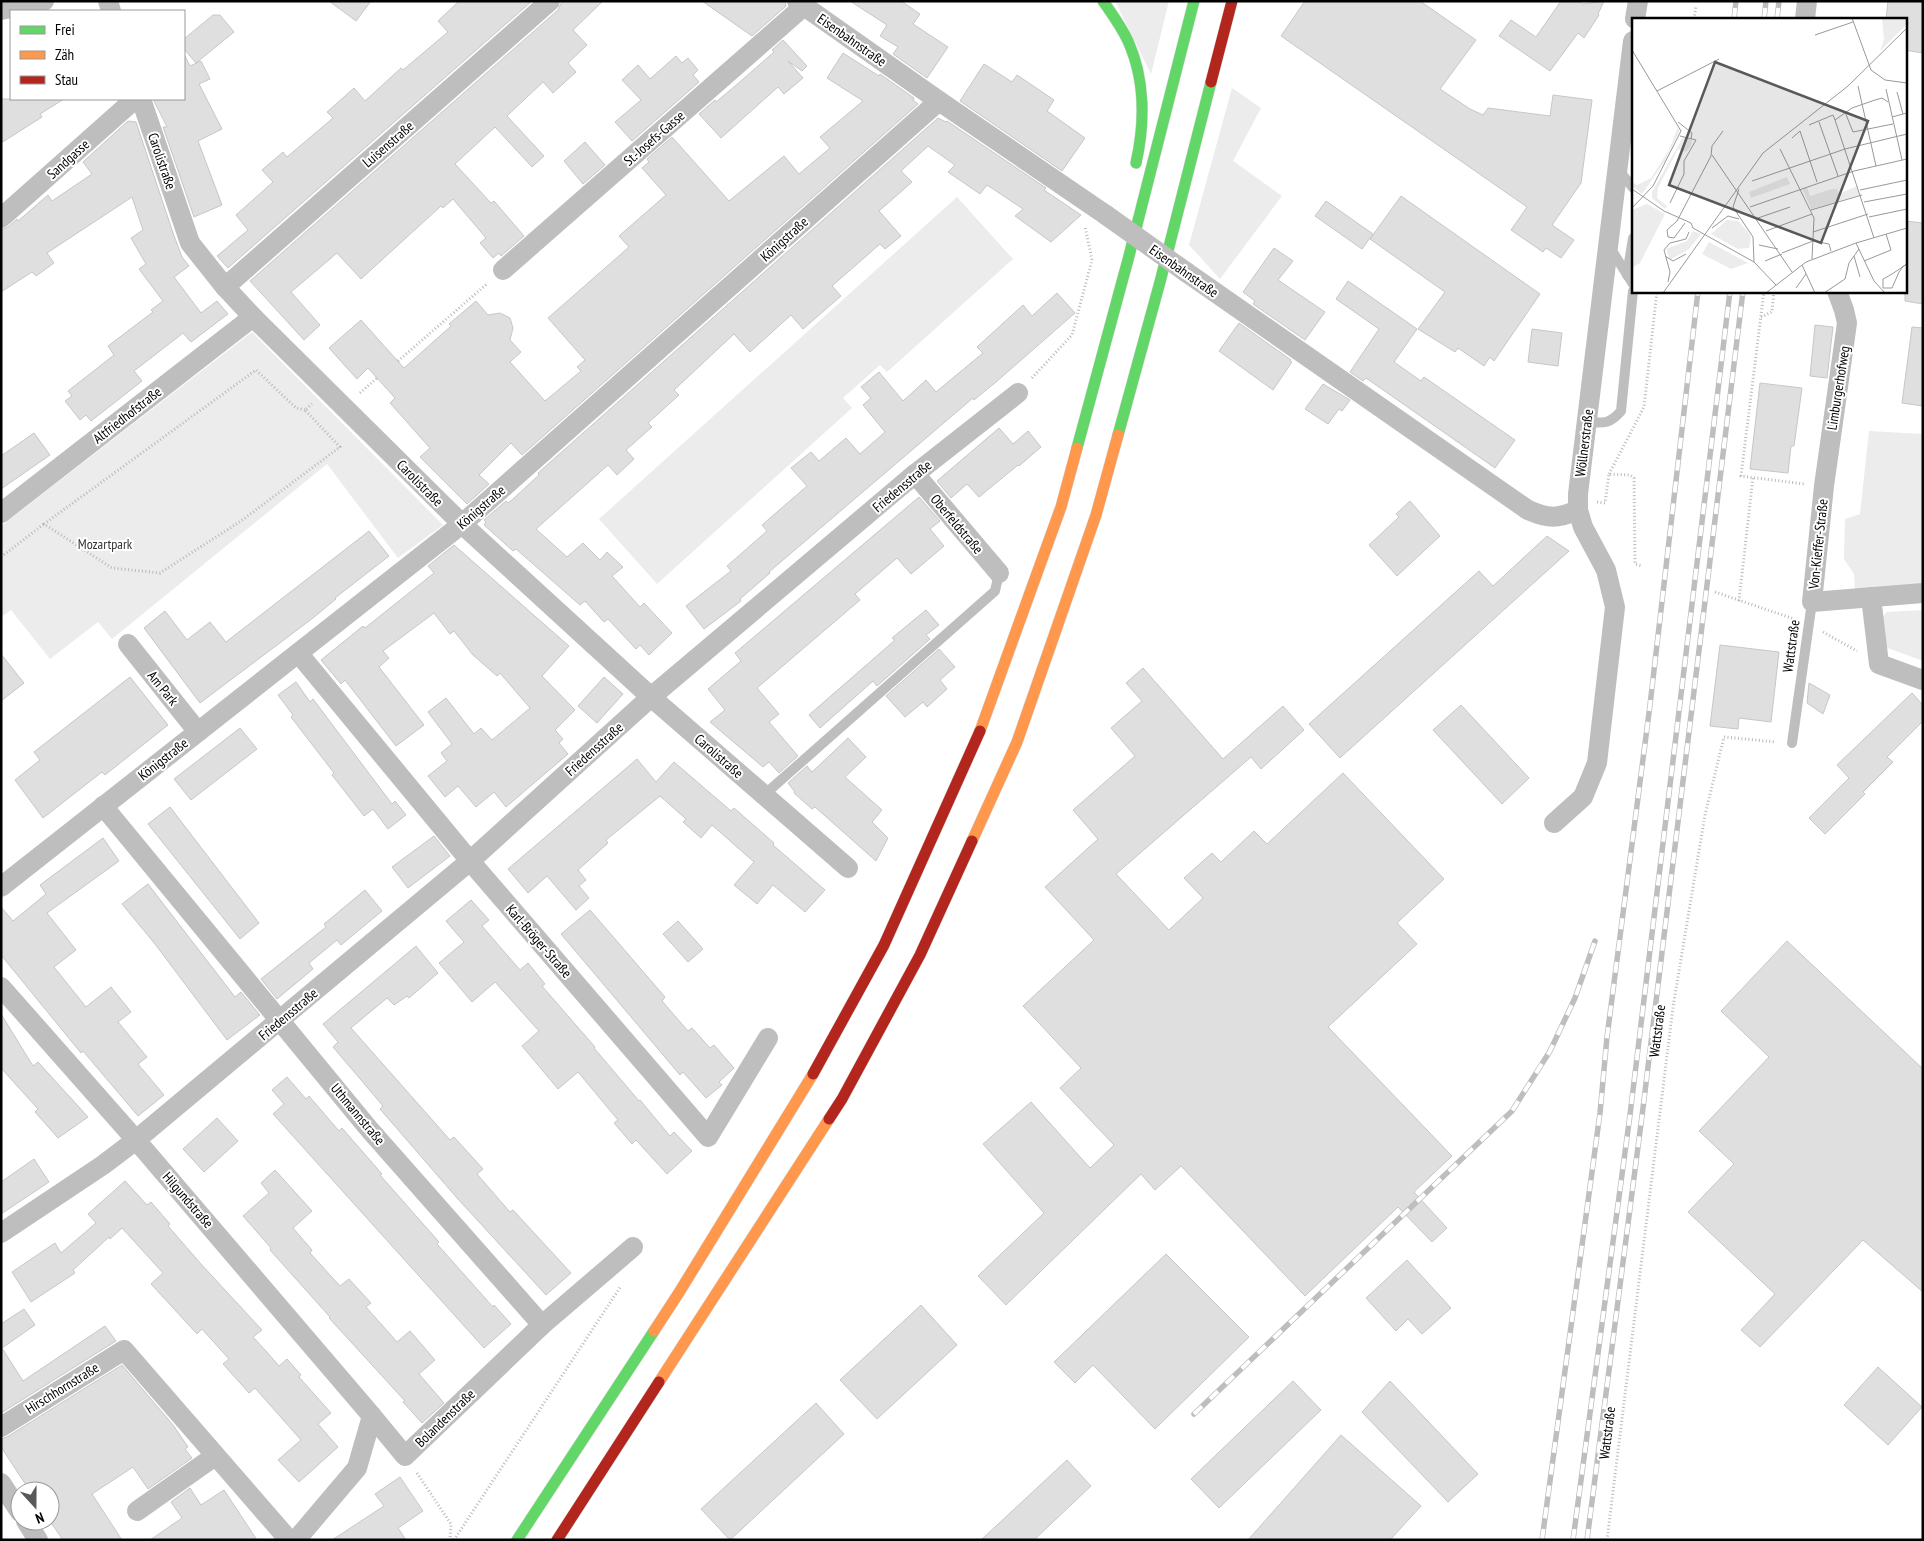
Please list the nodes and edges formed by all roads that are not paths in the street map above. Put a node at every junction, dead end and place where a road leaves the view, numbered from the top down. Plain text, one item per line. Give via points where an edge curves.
1 (44, 1) edge
2 (550, 1) edge
3 (1103, 1) edge
4 (1194, 1) edge
5 (1232, 1) edge
6 (1638, 1) edge
7 (1807, 1) edge
8 (800, 4) edge
9 (1, 10) edge
10 (1636, 18) edge
11 (1805, 18) edge
12 (1632, 49) edge
13 (134, 100) edge
14 (141, 100) edge
15 (939, 102) junction
16 (1617, 169) junction
17 (1132, 178) dead end
18 (1632, 187) edge
19 (1109, 212) junction
20 (1, 218) edge
21 (1608, 244) junction
22 (1632, 252) edge
23 (1129, 256) junction
24 (503, 270) road end
25 (1630, 279) edge
26 (225, 287) junction
27 (1633, 292) edge
28 (1837, 292) edge
29 (253, 317) junction
30 (1018, 393) road end
31 (1586, 422) junction
32 (915, 474) junction
33 (1824, 486) joint
34 (1578, 510) junction
35 (1, 513) edge
36 (462, 524) junction
37 (999, 573) joint
38 (1923, 593) edge
39 (1871, 597) junction
40 (1812, 602) junction
41 (128, 644) dead end
42 (298, 654) junction
43 (1923, 680) edge
44 (651, 697) junction
45 (198, 732) junction
46 (1792, 744) road end
47 (764, 795) junction
48 (103, 806) junction
49 (1554, 823) dead end
50 (470, 861) junction
51 (848, 868) dead end
52 (1, 887) edge
53 (1, 987) edge
54 (280, 1021) junction
55 (768, 1038) dead end
56 (136, 1140) junction
57 (1, 1233) edge
58 (634, 1247) dead end
59 (542, 1325) junction
60 (372, 1416) junction
61 (1, 1427) edge
62 (215, 1456) junction
63 (1, 1483) edge
64 (10, 1497) edge
65 (137, 1511) dead end
66 (289, 1540) edge
67 (296, 1540) edge
68 (517, 1540) edge
69 (557, 1540) edge

1 - 9 street
2 - 26 street, Luisenstraße
3 - 17 highway via 1131,47 1137,72 1143,134
4 - 23 highway
5 - 69 highway via 1096,515 1017,742 920,955 842,1098
6 - 10 street
7 - 11 street
8 - 15 street, Eisenbahnstraße
8 - 24 street, St.-Josefs-Gasse
12 - 16 street, Wöllnerstraße
13 - 20 street, Sandgasse
14 - 26 street, Carolistraße via 190,243
15 - 19 street, Eisenbahnstraße
15 - 36 street, Königstraße
16 - 18 lane
16 - 21 street, Wöllnerstraße
19 - 23 highway
19 - 34 street, Eisenbahnstraße, bridge via 1186,272 1528,510 1546,518 1562,517
21 - 25 lane
21 - 31 street, Wöllnerstraße
22 - 25 lane
23 - 68 highway via 1061,506 981,728 884,945 801,1095 680,1291
26 - 29 street, Carolistraße
27 - 31 lane via 1621,412 1613,420 1603,423
28 - 33 street, Limburgerhofweg via 1847,323
29 - 35 street, Altfriedhofstraße
29 - 36 street, Carolistraße
30 - 32 street, Friedensstraße
31 - 34 street, Wöllnerstraße
32 - 37 street, Oberfeldstraße
32 - 44 street, Friedensstraße
33 - 40 street, Von-Kieffer-Straße
34 - 49 street, Wöllnerstraße via 1583,527 1606,570 1615,607 1597,763 1583,797
36 - 42 street, Königstraße
36 - 44 street, Carolistraße
37 - 47 lane via 995,591
38 - 39 street, Von-Kieffer-Straße
39 - 40 street, Von-Kieffer-Straße
39 - 43 street via 1879,664
40 - 46 lane, Wattstraße
41 - 45 street, Am Park
42 - 45 street, Königstraße
42 - 50 street, Karl-Bröger-Straße
44 - 47 street, Carolistraße
44 - 50 street, Friedensstraße
45 - 48 street, Königstraße
47 - 51 street, Carolistraße
48 - 52 street, Königstraße
48 - 54 street, Uthmannstraße
50 - 54 street, Friedensstraße
50 - 55 street, Karl-Bröger-Straße via 708,1137
53 - 56 street, Hilgundstraße
54 - 56 street, Friedensstraße
54 - 59 street, Uthmannstraße via 369,1129
56 - 57 street, Friedensstraße
56 - 60 street, Hilgundstraße
58 - 59 street
59 - 60 street, Bolandenstraße via 405,1456
60 - 67 street via 357,1468
61 - 62 street, Hirschhornstraße via 124,1350
62 - 65 street
62 - 66 street
63 - 64 street

